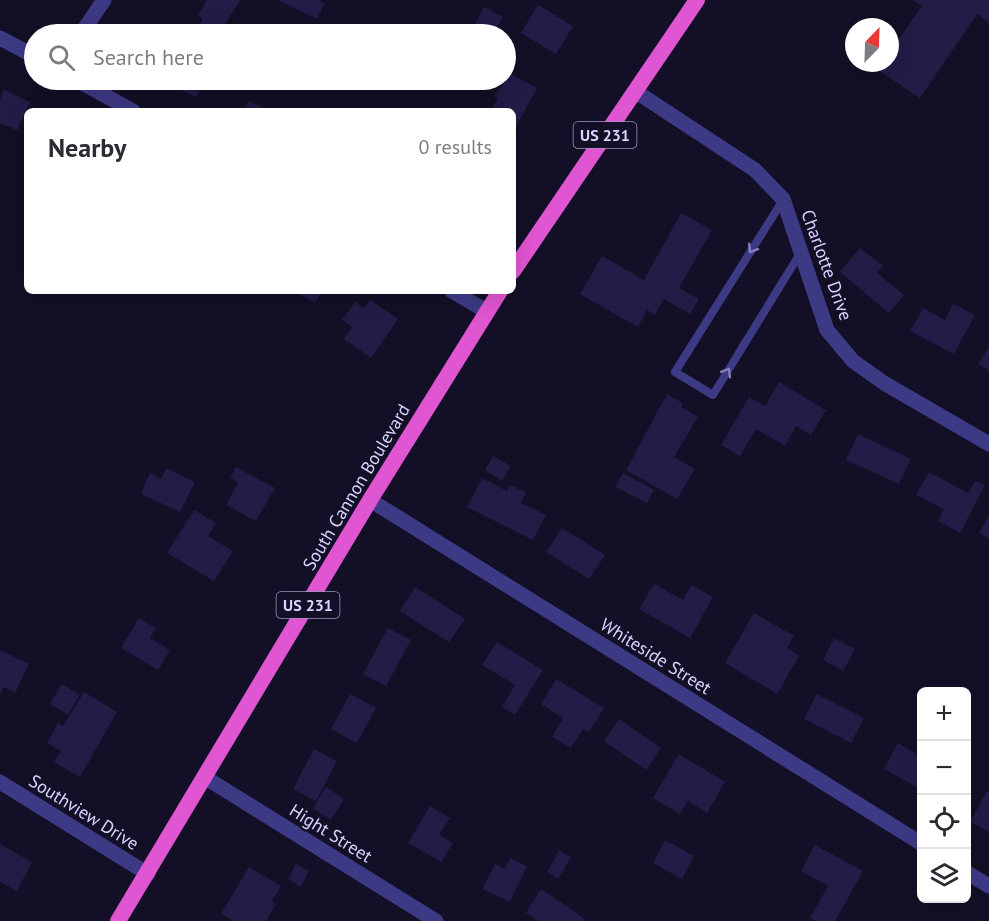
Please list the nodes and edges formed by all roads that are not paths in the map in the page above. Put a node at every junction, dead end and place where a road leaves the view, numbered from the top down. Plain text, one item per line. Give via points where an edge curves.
1 (104, 0) edge
2 (697, 0) edge
3 (88, 24) edge
4 (0, 38) edge
5 (24, 51) edge
6 (95, 90) edge
7 (635, 91) junction
8 (128, 108) edge
9 (783, 199) junction
10 (801, 252) junction
11 (516, 267) edge
12 (457, 294) edge
13 (498, 294) edge
14 (486, 311) junction
15 (989, 444) edge
16 (370, 500) junction
17 (206, 778) junction
18 (0, 782) edge
19 (917, 842) edge
20 (148, 874) junction
21 (971, 875) edge
22 (989, 886) edge
23 (118, 921) edge
24 (436, 921) edge

1 - 3 street
2 - 7 highway, US 231
4 - 5 street
6 - 8 street
7 - 9 street, Charlotte Drive via 755,170
7 - 11 highway, US 231
9 - 10 street, Charlotte Drive
9 -> 10 lane via 675,372 713,395
10 - 15 street, Charlotte Drive via 827,330 853,361
12 - 14 street
13 - 14 highway, South Cannon Boulevard / US 231
14 - 16 highway, South Cannon Boulevard / US 231
16 - 17 highway, South Cannon Boulevard / US 231
16 - 19 street, Whiteside Street
17 - 20 highway, South Cannon Boulevard / US 231
17 - 24 street, Hight Street
18 - 20 street, Southview Drive
20 - 23 highway, South Cannon Boulevard / US 231
21 - 22 street

